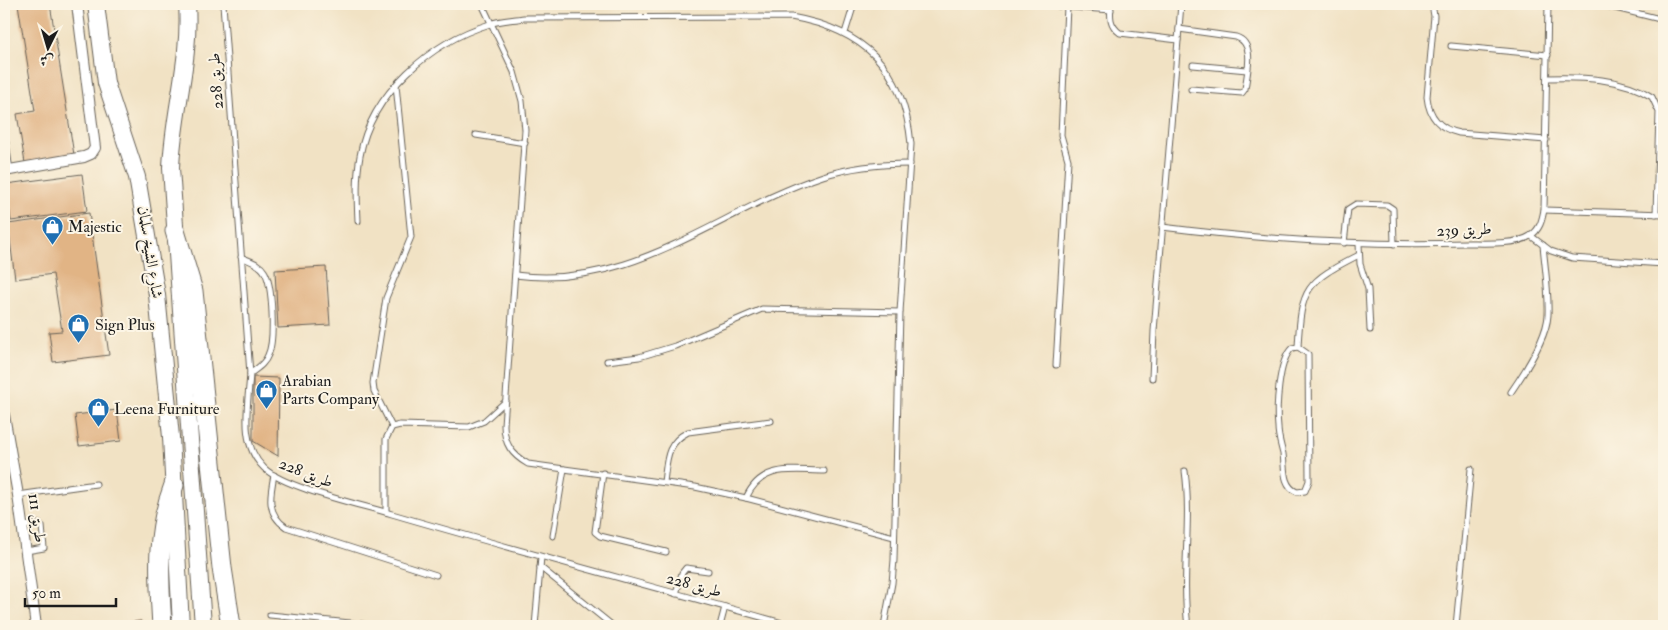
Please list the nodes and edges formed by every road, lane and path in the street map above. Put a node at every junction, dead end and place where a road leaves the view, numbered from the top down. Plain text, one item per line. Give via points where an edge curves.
1 (77, 4) edge
2 (96, 4) edge
3 (187, 4) edge
4 (223, 4) edge
5 (482, 4) edge
6 (854, 4) edge
7 (1181, 4) edge
8 (1432, 4) edge
9 (1548, 4) edge
10 (1599, 4) edge
11 (1059, 6) dead end
12 (1067, 6) junction
13 (1111, 7) edge
14 (1664, 20) edge
15 (491, 23) junction
16 (1179, 29) junction
17 (846, 33) junction
18 (1178, 40) junction
19 (1451, 46) dead end
20 (1548, 55) junction
21 (1193, 65) dead end
22 (1247, 70) junction
23 (1548, 78) junction
24 (396, 85) junction
25 (1191, 89) dead end
26 (4, 131) edge
27 (476, 134) dead end
28 (1546, 140) junction
29 (525, 143) junction
30 (5, 144) edge
31 (910, 164) junction
32 (7, 170) edge
33 (1544, 210) junction
34 (1656, 214) junction
35 (1664, 214) edge
36 (358, 221) dead end
37 (1162, 227) junction
38 (175, 231) junction
39 (1531, 236) junction
40 (1344, 243) junction
41 (1359, 244) junction
42 (1394, 244) junction
43 (1543, 245) junction
44 (1359, 256) junction
45 (241, 257) junction
46 (1664, 264) edge
47 (516, 274) junction
48 (900, 312) junction
49 (1370, 330) dead end
50 (1298, 347) junction
51 (607, 361) dead end
52 (1056, 365) dead end
53 (250, 374) junction
54 (1152, 378) dead end
55 (1511, 392) dead end
56 (506, 400) junction
57 (4, 415) edge
58 (771, 421) dead end
59 (392, 427) junction
60 (8, 451) edge
61 (564, 469) junction
62 (1470, 469) dead end
63 (1184, 471) dead end
64 (603, 472) junction
65 (824, 472) dead end
66 (274, 475) junction
67 (664, 482) junction
68 (96, 484) dead end
69 (174, 485) junction
70 (18, 495) junction
71 (746, 498) junction
72 (386, 512) junction
73 (23, 526) junction
74 (553, 536) dead end
75 (894, 537) junction
76 (26, 551) junction
77 (666, 552) dead end
78 (541, 557) junction
79 (540, 568) junction
80 (708, 571) dead end
81 (436, 575) dead end
82 (676, 594) junction
83 (725, 607) junction
84 (270, 615) dead end
85 (36, 626) edge
86 (162, 626) edge
87 (181, 626) edge
88 (203, 626) edge
89 (232, 626) edge
90 (380, 626) edge
91 (535, 626) edge
92 (613, 626) edge
93 (720, 626) edge
94 (793, 626) edge
95 (884, 626) edge
96 (1188, 626) edge
97 (1456, 626) edge

1 - 32 street via 95,148 84,157
2 - 69 main road, شارع الشيخ سلمان via 106,83 137,177 150,248 165,362
3 - 38 main road, شارع الشيخ سلمان via 186,64 172,150
4 - 45 lane, طريق 228
5 - 15 lane
6 - 17 lane
7 - 16 lane
8 - 28 lane via 1434,16 1427,97 1436,121 1459,133
9 - 20 lane
10 - 14 lane
11 - 12 lane
12 - 13 lane
12 - 52 lane via 1061,135 1068,157
13 - 18 lane via 1112,24 1120,33
15 - 17 lane via 524,18 791,17 820,22
15 - 24 lane via 461,35 435,51
15 - 29 lane via 514,72 522,101
16 - 18 lane
16 - 22 lane via 1240,38 1248,46
17 - 31 lane via 888,71 901,96 909,123
18 - 37 lane
19 - 20 lane
20 - 23 lane
21 - 22 lane
22 - 25 lane via 1245,89 1240,94
23 - 28 lane
23 - 34 lane via 1603,81 1652,97 1659,112
24 - 36 lane via 380,106 360,155
24 - 59 lane via 411,238 386,298 373,383
26 - 30 lane
27 - 29 lane
28 - 33 lane
29 - 47 lane
30 - 32 lane
31 - 47 lane via 857,168 823,176 626,265 566,277
31 - 48 lane
33 - 34 lane
33 - 39 lane via 1540,225
34 - 35 lane
37 - 40 lane, طريق 239 via 1222,235
37 - 54 lane
38 - 88 main road, شارع الشيخ سلمان
38 - 89 highway via 189,271 195,304 222,568
39 - 42 lane, طريق 239 via 1516,240
39 - 43 lane
40 - 41 lane, طريق 239
40 - 42 lane via 1347,213 1356,204 1392,209
41 - 42 lane, طريق 239
41 - 44 lane
43 - 46 lane via 1572,258
43 - 55 lane via 1548,298 1546,328 1526,371
44 - 49 lane via 1368,289
44 - 50 lane via 1328,271 1307,292 1300,311
45 - 53 lane, طريق 228
45 - 53 lane via 263,270 268,279 271,349 265,361
47 - 56 lane
48 - 51 lane via 762,309 675,346 639,357
48 - 75 lane
50 - 50 lane via 1292,348 1285,358 1277,415 1285,475 1291,488 1297,492 1307,488 1309,481 1308,354
53 - 66 lane, طريق 228 via 248,441 258,461
56 - 59 lane via 484,421 469,428
56 - 61 lane via 504,435 512,453 528,464
57 - 60 street, طريق 111
58 - 67 lane via 688,432 677,438 669,452
59 - 72 lane via 386,439
60 - 70 street, طريق 111
61 - 64 lane
61 - 74 lane
62 - 97 lane
63 - 96 lane via 1188,502 1185,598
64 - 67 lane
64 - 77 lane via 595,532
65 - 71 lane via 773,472 761,477
66 - 72 lane, طريق 228 via 304,488
66 - 81 lane via 270,496 272,510 286,527
67 - 71 lane
68 - 70 lane
69 - 86 highway via 164,513 159,542
69 - 87 main road, شارع الشيخ سلمان
70 - 73 street, طريق 111
71 - 75 lane
72 - 78 lane, طريق 228
73 - 76 street, طريق 111
73 - 76 lane via 42,526 44,548
75 - 95 lane via 892,583
76 - 85 street, طريق 111
78 - 79 lane
78 - 82 lane, طريق 228
79 - 91 lane
79 - 92 lane
80 - 82 lane via 686,568
82 - 83 lane, طريق 228
83 - 93 lane
83 - 94 lane, طريق 228
84 - 90 lane

